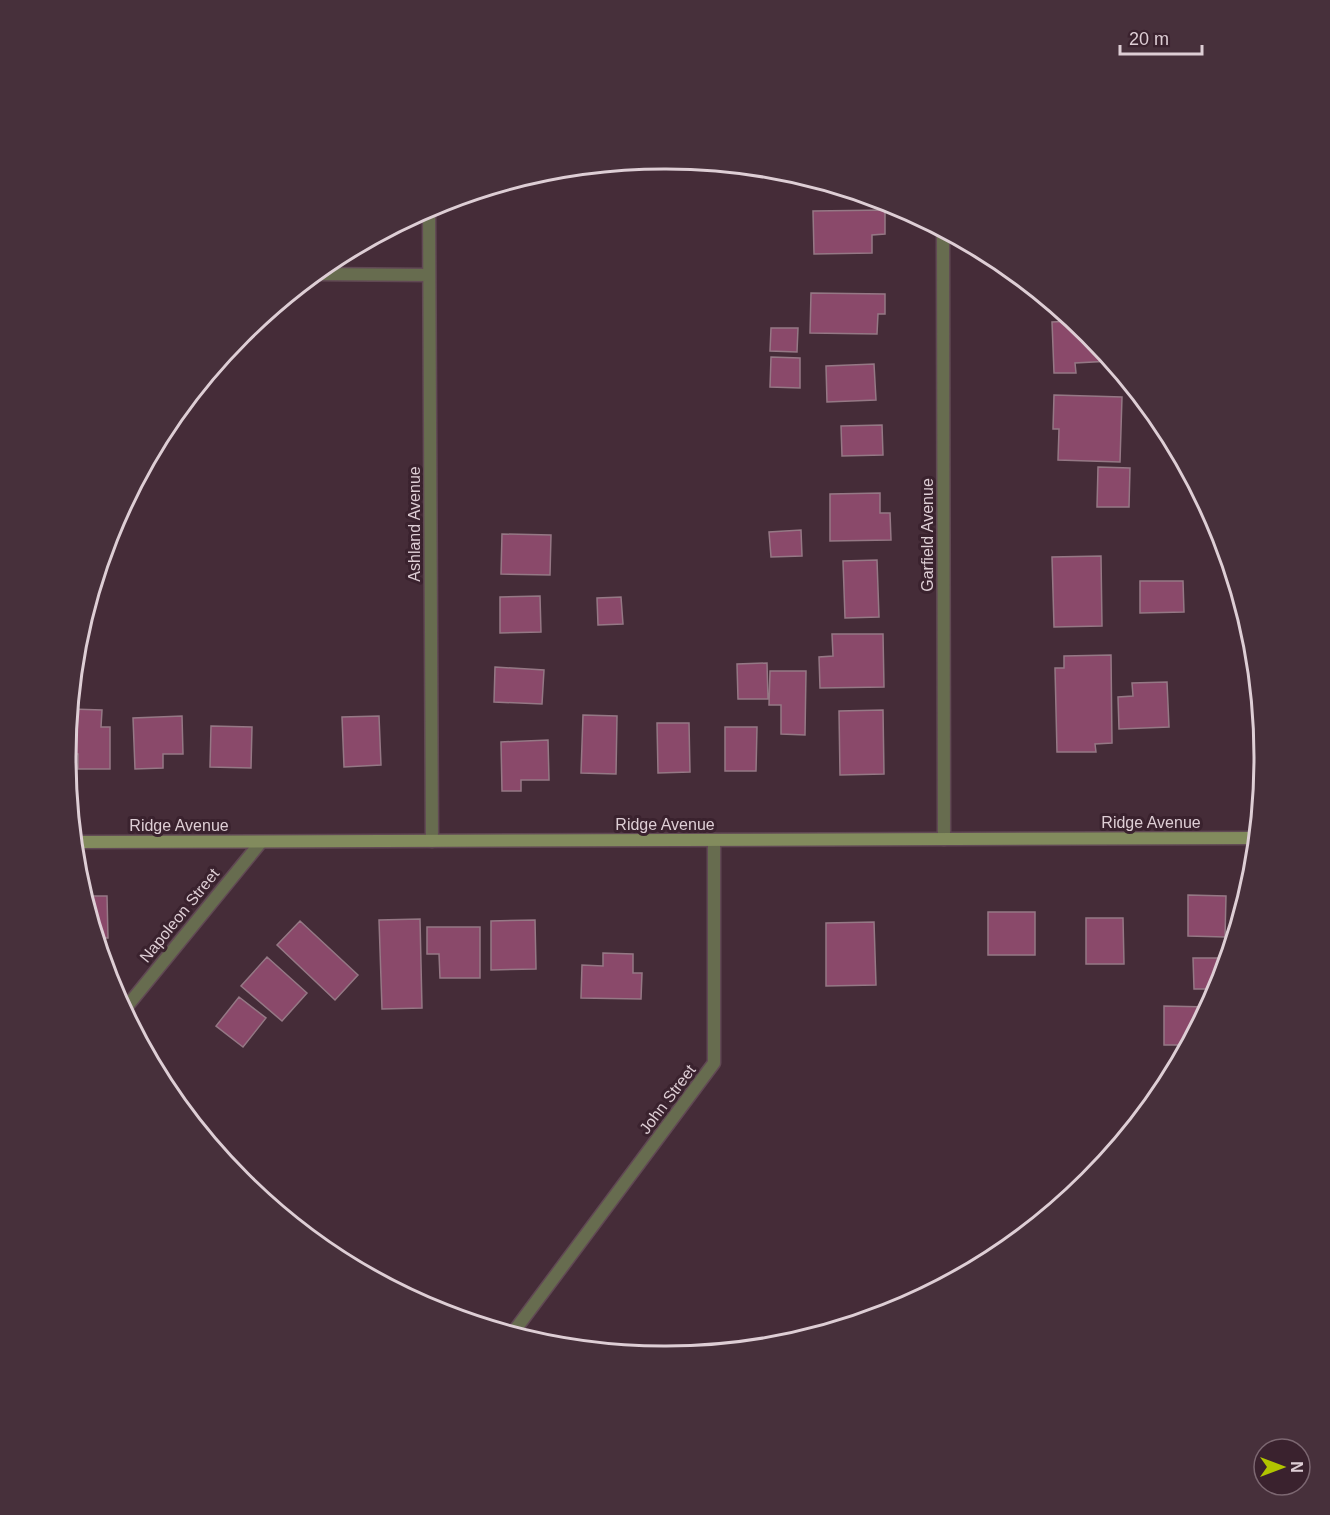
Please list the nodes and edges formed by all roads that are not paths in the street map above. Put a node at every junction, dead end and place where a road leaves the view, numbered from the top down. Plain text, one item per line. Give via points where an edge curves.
1 (429, 219) edge
2 (943, 240) edge
3 (330, 274) edge
4 (429, 275) junction
5 (1247, 838) edge
6 (944, 839) junction
7 (714, 840) junction
8 (432, 841) junction
9 (83, 842) edge
10 (261, 842) junction
11 (130, 1003) edge
12 (517, 1327) edge

1 - 4 street, Ashland Avenue
2 - 6 street, Garfield Avenue
3 - 4 street
4 - 8 street, Ashland Avenue
5 - 6 street, Ridge Avenue
6 - 7 street, Ridge Avenue
7 - 8 street, Ridge Avenue
7 - 12 street, John Street via 714,1063
8 - 10 street, Ridge Avenue
9 - 10 street, Ridge Avenue
10 - 11 street, Napoleon Street

